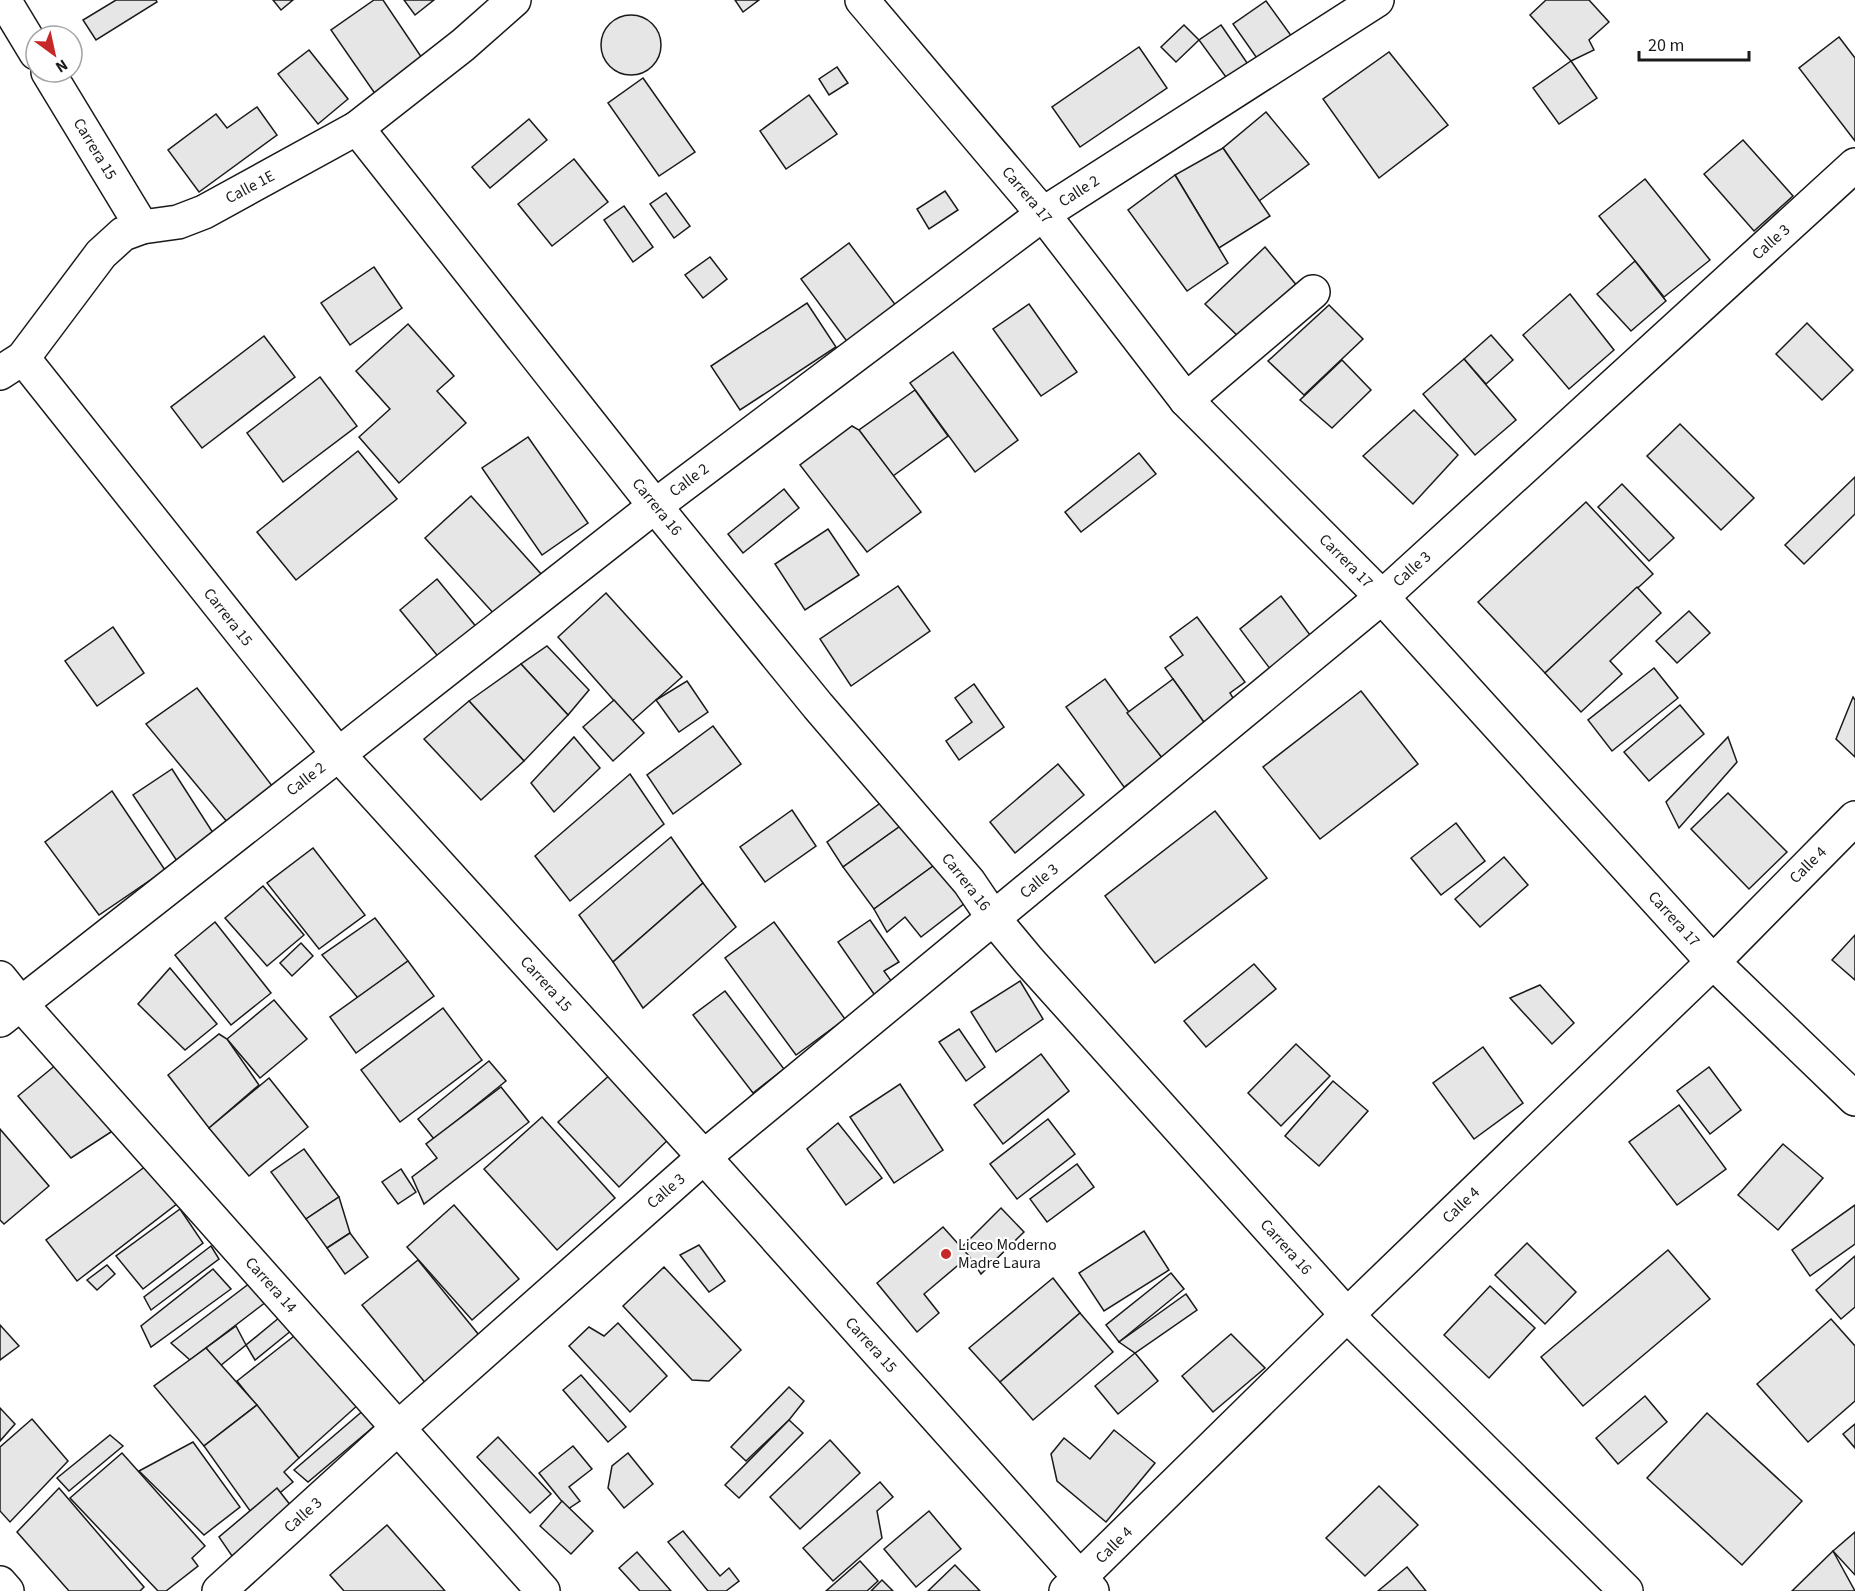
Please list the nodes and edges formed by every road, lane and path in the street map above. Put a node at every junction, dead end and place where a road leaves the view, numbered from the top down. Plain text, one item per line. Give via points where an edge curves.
1 (4, 0) edge
2 (514, 0) edge
3 (862, 0) edge
4 (1355, 6) edge
5 (24, 33) edge
6 (55, 84) edge
7 (357, 128) junction
8 (1855, 165) edge
9 (1044, 214) junction
10 (142, 227) junction
11 (1313, 292) dead end
12 (12, 365) edge
13 (1186, 400) junction
14 (655, 506) junction
15 (1382, 597) junction
16 (338, 754) junction
17 (1855, 818) edge
18 (994, 918) junction
19 (1713, 962) junction
20 (7, 1001) edge
21 (1855, 1099) edge
22 (704, 1157) junction
23 (1347, 1315) junction
24 (398, 1428) junction
25 (0, 1583) edge
26 (1079, 1587) edge
27 (7, 1591) edge
28 (219, 1591) edge
29 (543, 1591) edge
30 (1626, 1591) edge

1 - 5 street
2 - 7 street, Calle 1E via 464,45
3 - 9 street, Carrera 17
4 - 9 street, Calle 2
6 - 10 street, Carrera 15
7 - 10 street, Calle 1E via 204,212 178,222
7 - 14 street, Carrera 16
8 - 15 street, Calle 3
9 - 13 street, Carrera 17
9 - 14 street, Calle 2
10 - 12 street, Calle 1E via 123,234 101,254
11 - 13 street
12 - 16 street, Carrera 15
13 - 15 street, Carrera 17
14 - 16 street, Calle 2
14 - 18 street, Carrera 16 via 818,706 969,882
15 - 18 street, Calle 3
15 - 19 street, Carrera 17
16 - 20 street, Calle 2
16 - 22 street, Carrera 15
17 - 19 street, Calle 4
18 - 22 street, Calle 3
18 - 23 street, Carrera 16
19 - 21 street, Carrera 17
19 - 23 street, Calle 4
20 - 24 street, Carrera 14
22 - 24 street, Calle 3
22 - 26 street, Carrera 15
23 - 26 street, Calle 4
23 - 30 street, Carrera 16
24 - 28 street, Calle 3
24 - 29 street, Carrera 14
25 - 27 street

